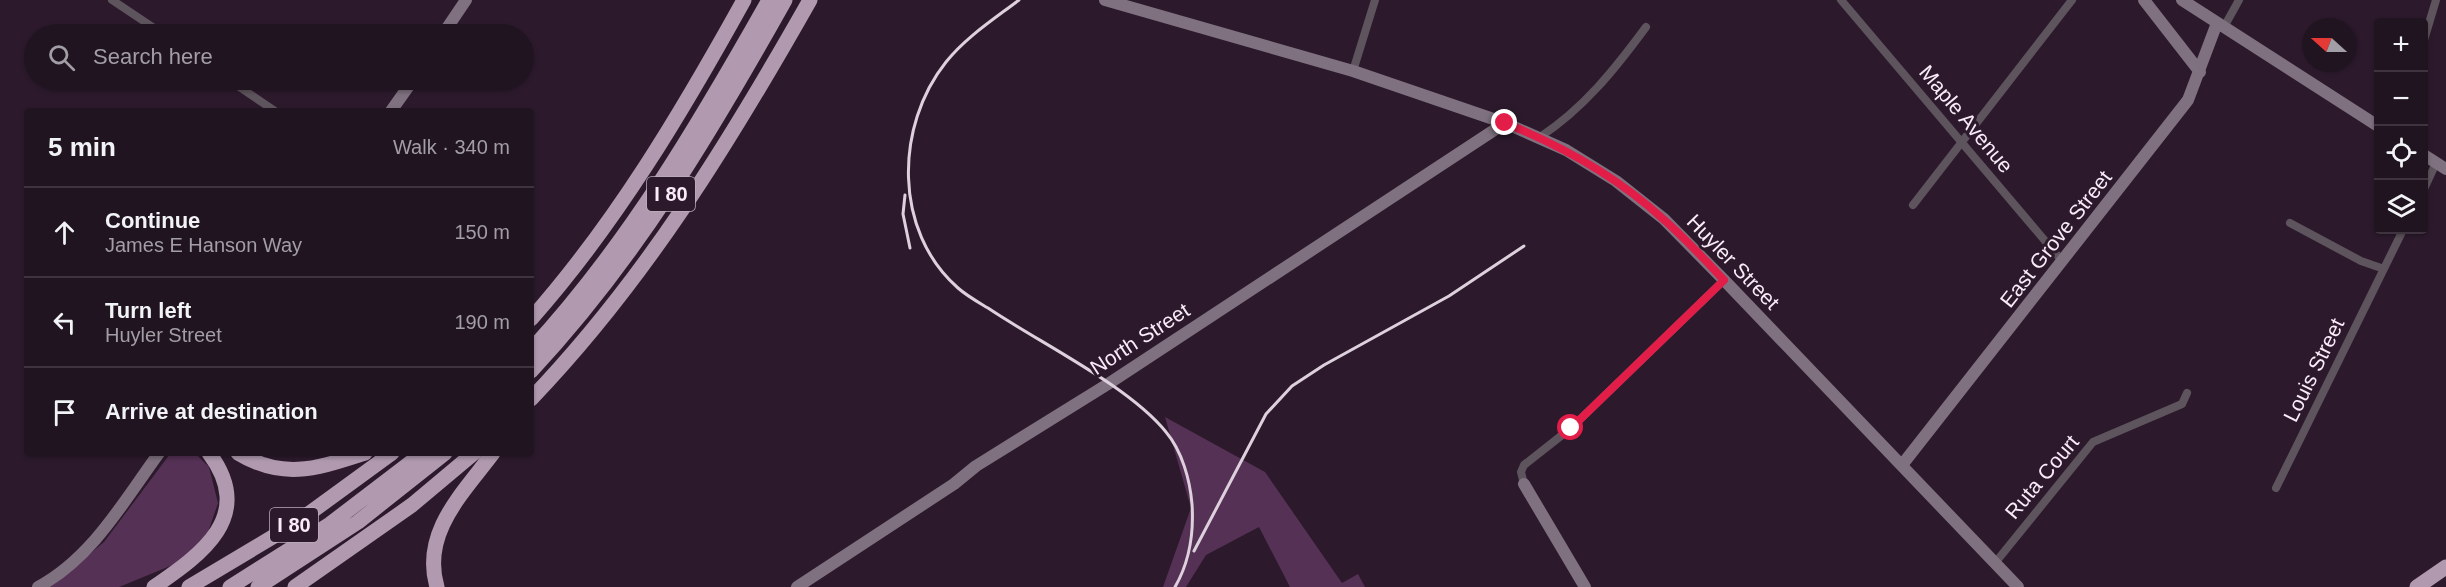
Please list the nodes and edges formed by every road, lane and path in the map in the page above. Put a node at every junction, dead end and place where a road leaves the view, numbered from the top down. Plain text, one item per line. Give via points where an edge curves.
1 (112, 0) edge
2 (466, 0) edge
3 (744, 0) edge
4 (769, 0) edge
5 (785, 0) edge
6 (810, 0) edge
7 (1105, 0) edge
8 (1375, 0) edge
9 (1841, 0) edge
10 (2072, 0) edge
11 (2144, 0) edge
12 (2182, 0) edge
13 (2239, 0) edge
14 (2436, 0) edge
15 (148, 24) edge
16 (450, 24) edge
17 (2221, 25) junction
18 (1646, 27) dead end
19 (2428, 27) edge
20 (1353, 71) junction
21 (2200, 72) junction
22 (244, 90) edge
23 (405, 90) edge
24 (271, 108) edge
25 (393, 108) edge
26 (1505, 123) junction
27 (2374, 123) edge
28 (1540, 137) junction
29 (1961, 142) junction
30 (2428, 158) edge
31 (2441, 166) edge
32 (2428, 184) edge
33 (1913, 205) dead end
34 (2290, 223) dead end
35 (2401, 234) edge
36 (2063, 262) junction
37 (2384, 269) junction
38 (1724, 280) junction
39 (534, 315) edge
40 (534, 347) edge
41 (534, 368) edge
42 (2187, 393) dead end
43 (534, 397) edge
44 (157, 456) edge
45 (211, 456) edge
46 (245, 456) edge
47 (356, 456) edge
48 (388, 456) edge
49 (419, 456) edge
50 (441, 456) edge
51 (470, 456) edge
52 (491, 456) edge
53 (1902, 465) junction
54 (1524, 484) joint
55 (2276, 488) dead end
56 (1995, 562) junction
57 (2446, 567) edge
58 (38, 587) edge
59 (154, 587) edge
60 (189, 587) edge
61 (230, 587) edge
62 (258, 587) edge
63 (295, 587) edge
64 (437, 587) edge
65 (797, 587) edge
66 (1585, 587) edge
67 (2018, 587) edge
68 (2417, 587) edge

1 - 15 street
2 - 16 street
3 - 39 highway, I 80 via 619,207
4 - 40 highway, I 80 via 649,200 587,285
5 - 41 highway, I 80 via 710,131 653,220 589,305
6 - 43 highway, I 80 via 716,161 671,228 597,327
7 - 20 street, Huyler Street
8 - 20 street
9 - 29 street, Maple Avenue
10 - 29 street
11 - 21 street
12 - 17 street
13 - 17 street, East Grove Street
14 - 19 street
17 - 21 street, East Grove Street
17 - 27 street
18 - 28 street via 1579,108
20 - 26 street, Huyler Street
21 - 36 street, East Grove Street via 2188,100
22 - 24 street
23 - 25 street
26 - 28 street, Huyler Street
26 - 65 street, North Street via 976,466
28 - 38 street, Huyler Street via 1583,160 1640,199
29 - 33 street
29 - 36 street, Maple Avenue
30 - 31 street
31 - 32 street
34 - 37 street
35 - 37 street, Louis Street
36 - 53 street, East Grove Street
37 - 55 street, Louis Street
38 - 53 street, Huyler Street
38 - 54 street via 1556,442 1524,465
42 - 56 street, Ruta Court via 2182,404 2093,442
44 - 58 street via 90,547
45 - 59 highway via 225,480 226,499 218,531 209,545
46 - 47 highway via 271,468 288,470 327,466
48 - 60 highway, I 80 via 296,524
49 - 61 highway, I 80 via 330,524
50 - 62 highway, I 80 via 358,522
51 - 63 highway, I 80 via 412,505
52 - 64 highway via 440,527 433,565
53 - 56 street, Huyler Street
54 - 66 street
56 - 67 street, Huyler Street
57 - 68 highway

